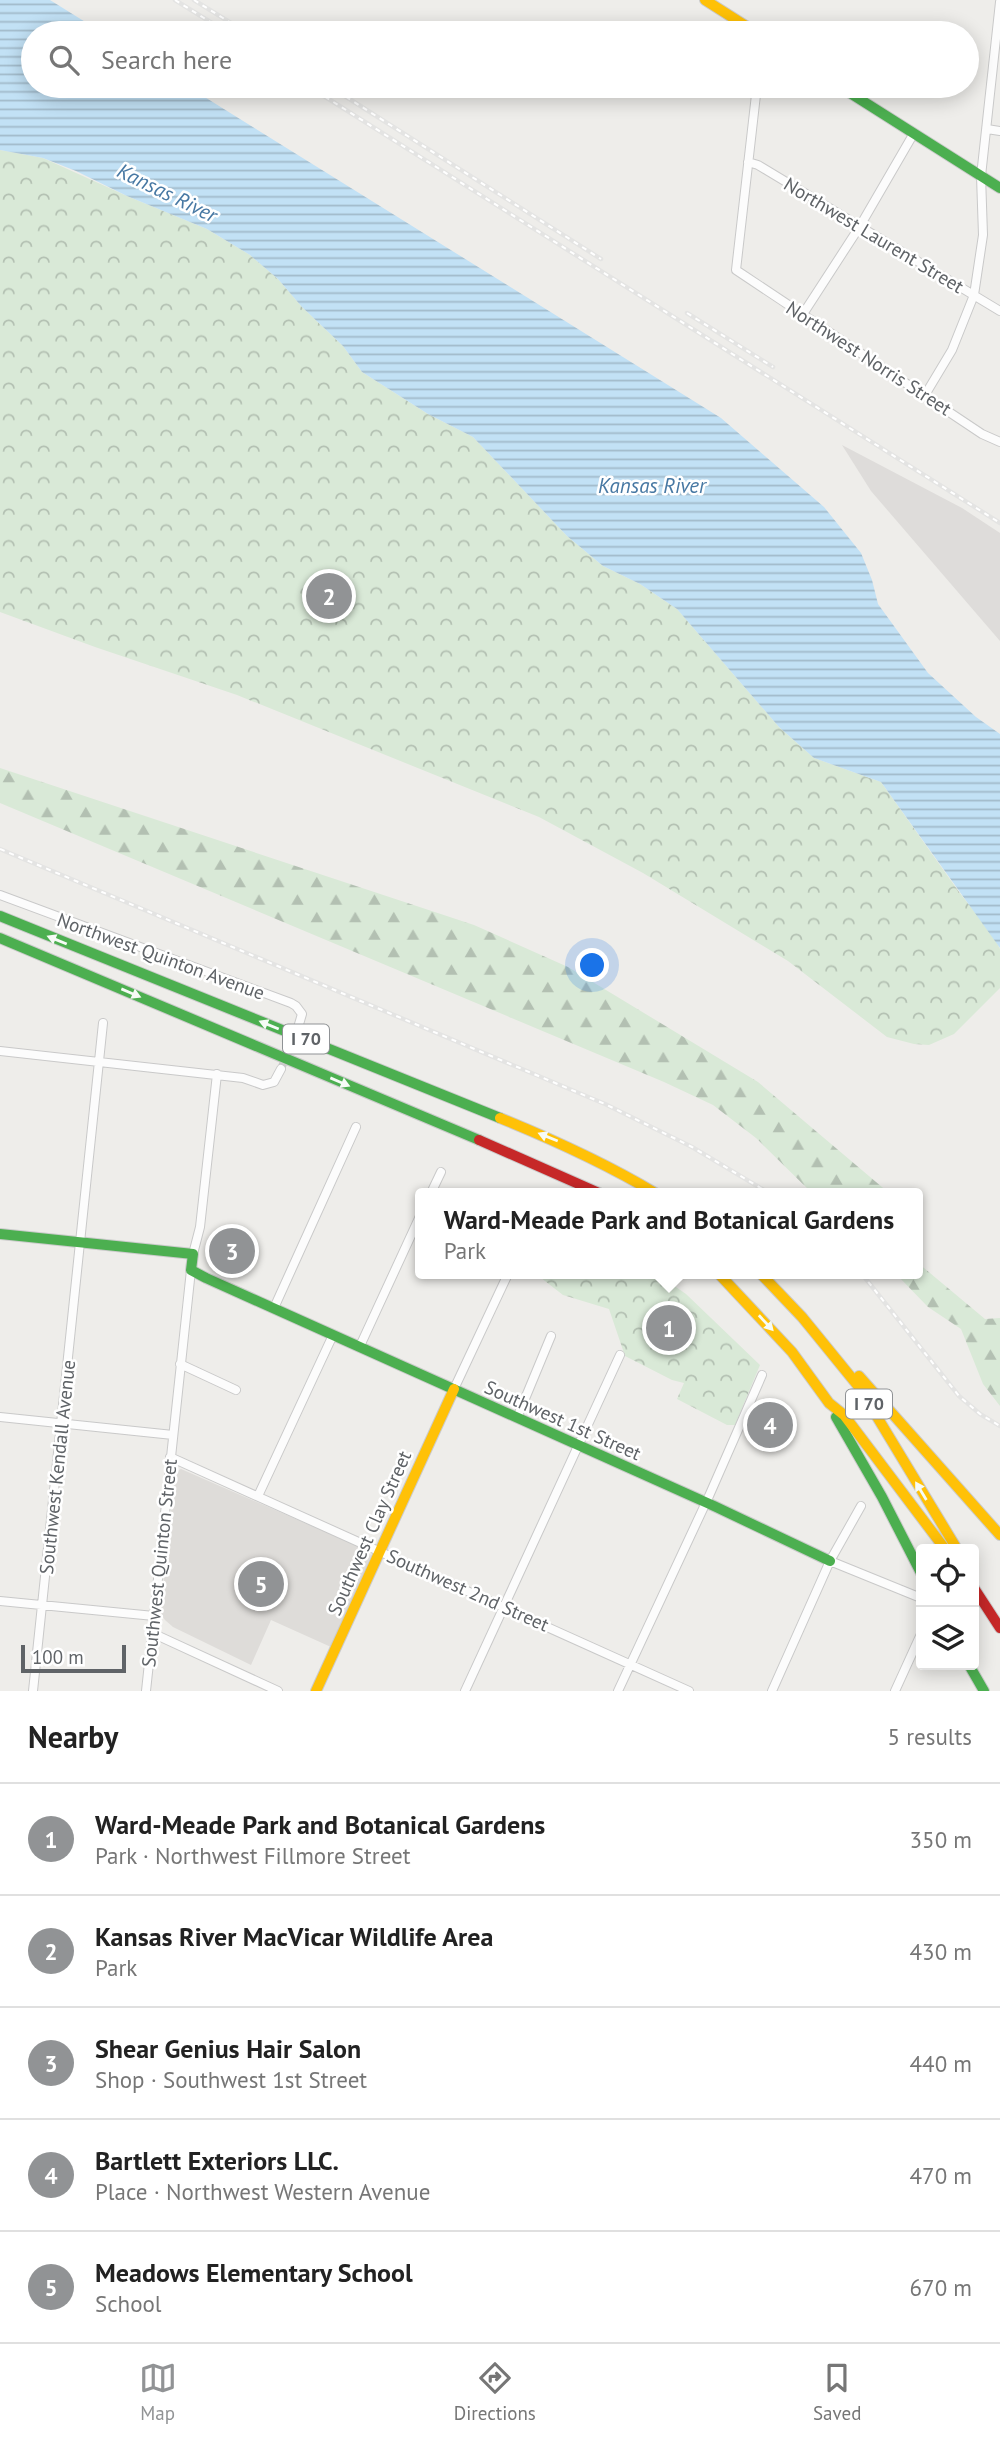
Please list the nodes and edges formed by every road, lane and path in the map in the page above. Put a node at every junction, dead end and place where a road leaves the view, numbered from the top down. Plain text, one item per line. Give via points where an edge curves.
1 (705, 0) edge
2 (1000, 2) edge
3 (738, 21) edge
4 (756, 98) edge
5 (858, 98) edge
6 (987, 129) junction
7 (1000, 131) edge
8 (914, 133) junction
9 (748, 162) junction
10 (981, 176) junction
11 (1000, 188) edge
12 (860, 226) junction
13 (974, 295) junction
14 (1000, 311) edge
15 (803, 314) junction
16 (925, 395) junction
17 (1000, 442) edge
18 (0, 895) edge
19 (0, 916) edge
20 (0, 938) edge
21 (103, 1023) dead end
22 (297, 1031) tunnel mouth
23 (0, 1051) edge
24 (99, 1062) junction
25 (281, 1069) tunnel mouth
26 (216, 1074) junction
27 (356, 1127) dead end
28 (441, 1172) dead end
29 (433, 1188) edge
30 (589, 1188) edge
31 (647, 1188) edge
32 (415, 1229) edge
33 (0, 1234) edge
34 (81, 1243) junction
35 (193, 1254) junction
36 (191, 1270) junction
37 (506, 1279) edge
38 (724, 1279) edge
39 (766, 1279) edge
40 (274, 1308) junction
41 (802, 1317) junction
42 (332, 1335) junction
43 (551, 1336) dead end
44 (360, 1346) junction
45 (620, 1355) dead end
46 (180, 1364) junction
47 (762, 1375) dead end
48 (454, 1389) junction
49 (236, 1390) dead end
50 (829, 1404) junction
51 (0, 1418) edge
52 (517, 1418) junction
53 (62, 1424) junction
54 (173, 1436) junction
55 (578, 1445) junction
56 (170, 1457) junction
57 (258, 1496) junction
58 (705, 1503) junction
59 (861, 1506) dead end
60 (1000, 1535) edge
61 (941, 1544) edge
62 (954, 1544) edge
63 (379, 1550) junction
64 (830, 1561) junction
65 (916, 1563) edge
66 (979, 1587) edge
67 (979, 1589) edge
68 (916, 1596) edge
69 (0, 1601) edge
70 (42, 1605) junction
71 (504, 1606) junction
72 (1000, 1614) edge
73 (154, 1616) junction
74 (1000, 1628) edge
75 (152, 1633) junction
76 (916, 1645) edge
77 (629, 1664) junction
78 (972, 1670) edge
79 (33, 1691) edge
80 (146, 1691) edge
81 (278, 1691) edge
82 (316, 1691) edge
83 (465, 1691) edge
84 (618, 1691) edge
85 (689, 1691) edge
86 (772, 1691) edge
87 (895, 1691) edge
88 (984, 1691) edge

1 - 3 main road
2 - 6 street
4 - 9 street
5 - 8 main road
6 - 7 street
6 - 10 street
8 - 10 main road
8 - 12 street
9 - 12 street, Northwest Laurent Street
9 - 15 street, Northwest Norris Street via 736,270
10 - 11 main road
10 - 13 street via 983,235
12 - 13 street, Northwest Laurent Street
12 - 15 street
13 - 14 street, Northwest Laurent Street
13 - 16 street via 952,350
15 - 16 street, Northwest Norris Street
16 - 17 street, Northwest Norris Street
18 - 22 street, Northwest Quinton Avenue via 291,1003 302,1014
31 -> 19 main road, I 70 via 565,1144
20 -> 30 main road, I 70
21 - 24 street, Southwest Kendall Avenue
23 - 24 street
24 - 26 street
24 - 34 street, Southwest Kendall Avenue
25 - 26 street via 274,1082 266,1085
26 - 35 street via 200,1227
27 - 40 street
28 - 29 street
32 - 44 street
33 - 34 main road
34 - 35 main road
34 - 53 street, Southwest Kendall Avenue
35 - 36 main road
36 - 40 main road, Southwest 1st Street
36 - 46 street, Southwest Quinton Street
37 - 48 street
38 -> 50 main road, I 70 via 792,1352
39 - 41 main road, I 70
40 - 42 main road, Southwest 1st Street
41 - 60 main road
62 -> 41 main road, I 70 via 859,1387
42 - 44 main road, Southwest 1st Street
42 - 57 street
43 - 52 street
44 - 48 main road, Southwest 1st Street
45 - 55 street
46 - 49 street
46 - 54 street, Southwest Quinton Street
47 - 58 street
48 - 52 main road, Southwest 1st Street
48 - 63 main road, Southwest Clay Street
50 - 61 main road, I 70 via 844,1415
50 - 65 main road
51 - 53 street
52 - 55 main road, Southwest 1st Street
53 - 54 street
53 - 70 street, Southwest Kendall Avenue
54 - 56 street, Southwest Quinton Street
55 - 58 main road, Southwest 1st Street
55 - 71 street
56 - 57 street, Southwest 2nd Street
56 - 73 street, Southwest Quinton Street
57 - 63 street, Southwest 2nd Street
58 - 64 main road, Southwest 1st Street
58 - 77 street
59 - 64 street
63 - 71 street, Southwest 2nd Street
63 - 82 main road, Southwest Clay Street
64 - 68 street, Southwest 1st Street
64 - 86 street
66 - 72 main road
67 - 74 main road
69 - 70 street
70 - 73 street
70 - 79 street, Southwest Kendall Avenue
71 - 77 street, Southwest 2nd Street
71 - 83 street
73 - 75 street, Southwest Quinton Street
75 - 80 street, Southwest Quinton Street
75 - 81 street
76 - 87 street
77 - 84 street
77 - 85 street, Southwest 2nd Street
78 - 88 main road

